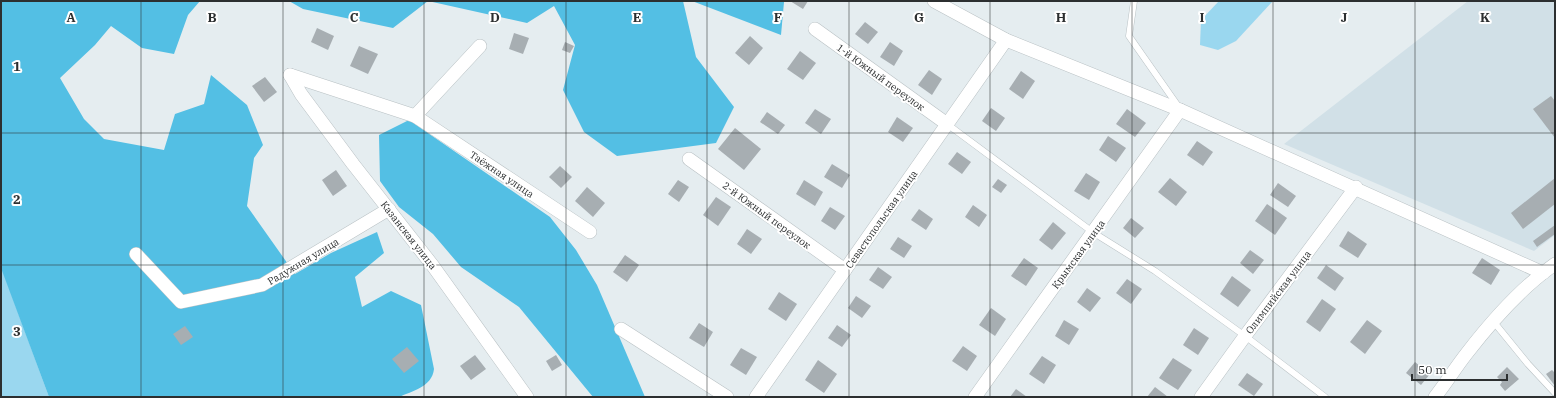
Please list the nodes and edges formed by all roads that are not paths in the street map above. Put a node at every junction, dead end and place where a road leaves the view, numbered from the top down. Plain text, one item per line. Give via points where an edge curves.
1 (934, 1) edge
2 (1134, 1) edge
3 (815, 29) dead end
4 (1006, 40) junction
5 (480, 46) dead end
6 (290, 75) joint
7 (1180, 110) junction
8 (415, 116) junction
9 (947, 124) junction
10 (689, 159) dead end
11 (1356, 188) junction
12 (389, 209) junction
13 (590, 232) dead end
14 (1094, 233) junction
15 (136, 254) dead end
16 (1555, 264) edge
17 (845, 270) junction
18 (1543, 272) junction
19 (1493, 321) junction
20 (621, 329) dead end
21 (1245, 336) junction
22 (1555, 393) edge
23 (527, 397) edge
24 (727, 397) edge
25 (756, 397) edge
26 (975, 397) edge
27 (1201, 397) edge
28 (1325, 397) edge
29 (1434, 397) edge

1 - 4 street
2 - 7 lane via 1129,36
3 - 9 street, 1-й Южный переулок
4 - 7 street
4 - 9 street, Севастопольская улица
5 - 8 street
6 - 8 street, Таёжная улица
6 - 12 street, Казанская улица via 301,94
7 - 11 street
7 - 14 street, Крымская улица
8 - 13 street, Таёжная улица
9 - 14 lane
9 - 17 street, Севастопольская улица
10 - 17 street, 2-й Южный переулок
11 - 18 street
11 - 21 street, Олимпийская улица
12 - 15 street, Радужная улица via 262,285 181,302
12 - 23 street, Казанская улица
14 - 21 lane via 1154,271
14 - 26 street, Крымская улица
16 - 18 street
17 - 25 street, Севастопольская улица
18 - 19 street
19 - 22 lane
19 - 29 street
20 - 24 street
21 - 27 street, Олимпийская улица
21 - 28 lane

